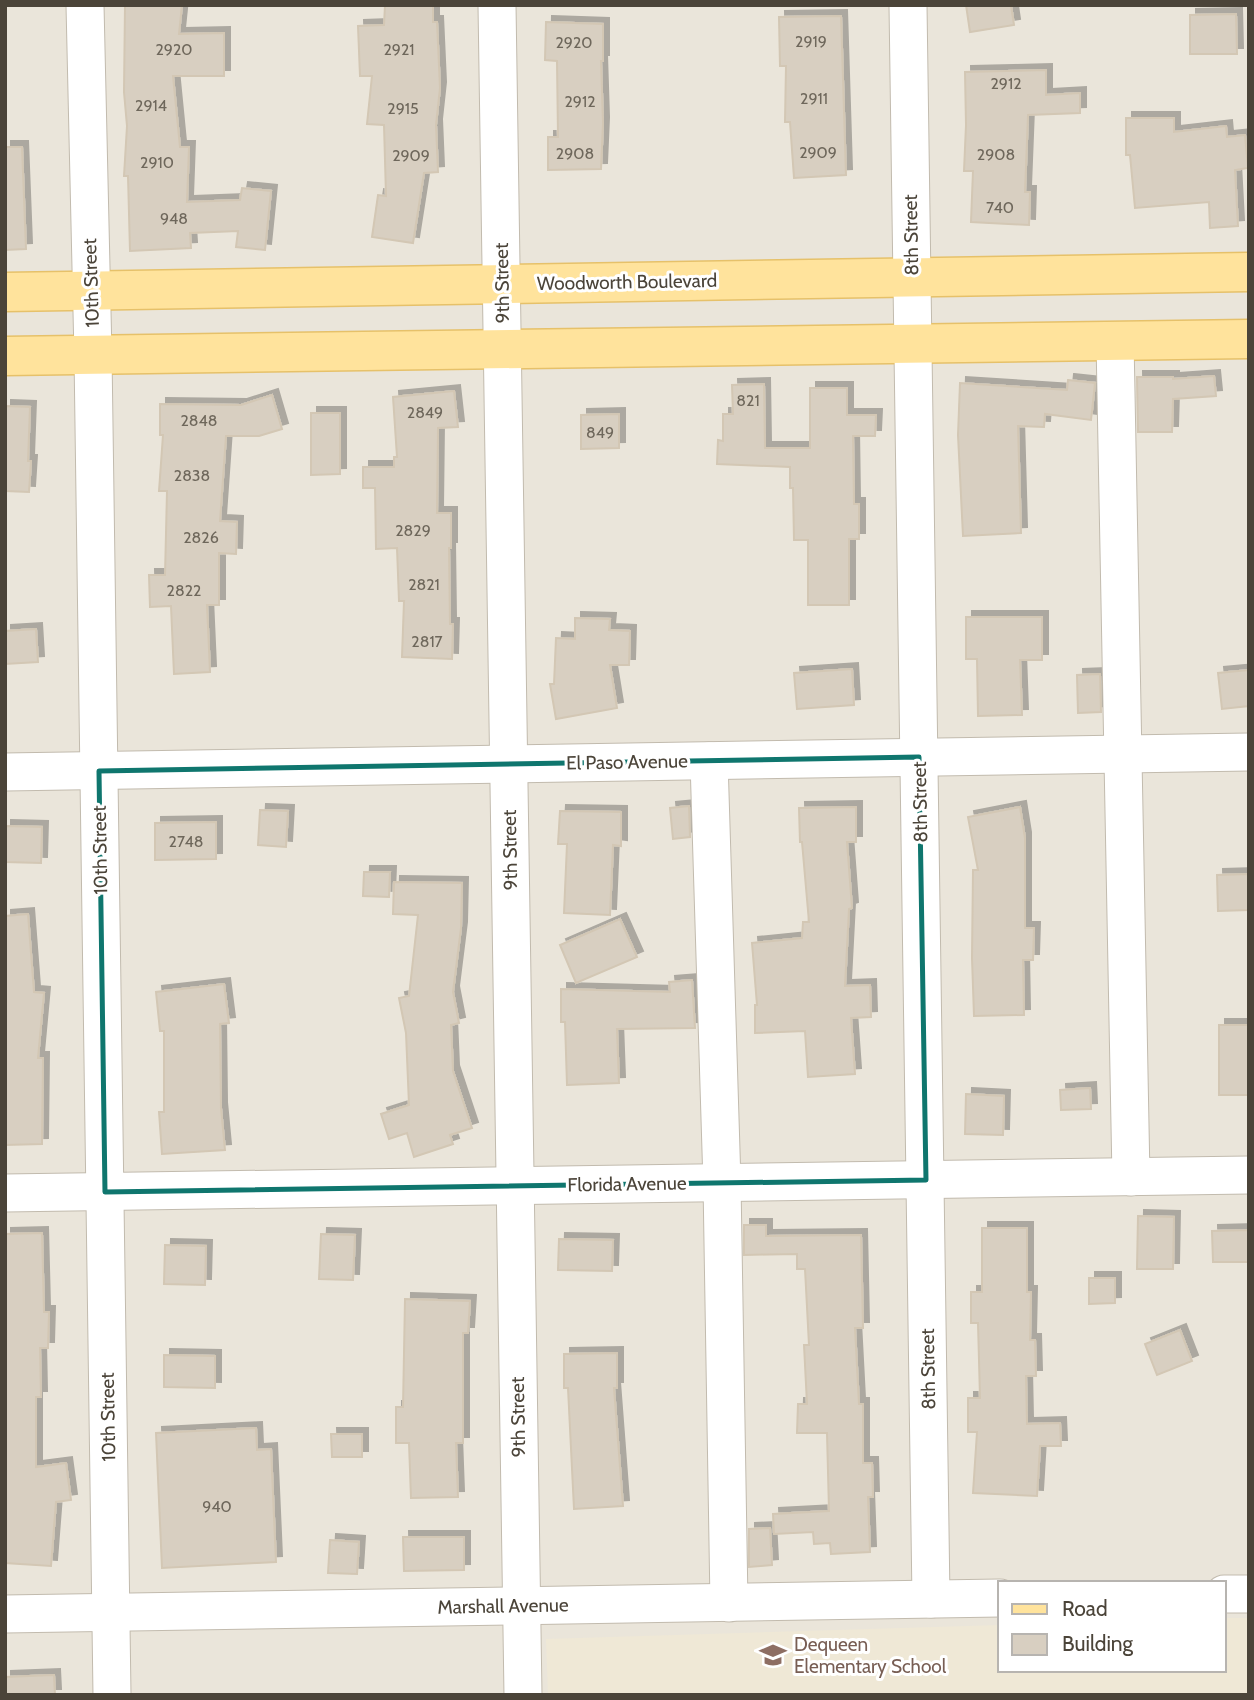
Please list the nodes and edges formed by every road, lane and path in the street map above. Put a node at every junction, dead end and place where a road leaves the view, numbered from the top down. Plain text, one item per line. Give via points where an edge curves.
1 (85, 5) edge
2 (497, 5) edge
3 (908, 5) edge
4 (1249, 272) edge
5 (912, 278) junction
6 (502, 284) junction
7 (90, 291) junction
8 (5, 292) edge
9 (1249, 339) edge
10 (1115, 341) junction
11 (912, 344) junction
12 (503, 350) junction
13 (93, 355) junction
14 (5, 356) edge
15 (1249, 752) edge
16 (1123, 754) junction
17 (919, 757) junction
18 (709, 761) junction
19 (509, 764) junction
20 (99, 771) junction
21 (5, 772) edge
22 (1249, 1175) edge
23 (1131, 1177) junction
24 (926, 1180) junction
25 (722, 1183) junction
26 (515, 1186) junction
27 (105, 1192) junction
28 (5, 1193) edge
29 (1226, 1594) edge
30 (1249, 1594) edge
31 (998, 1598) edge
32 (931, 1599) junction
33 (729, 1603) junction
34 (521, 1606) junction
35 (111, 1613) junction
36 (5, 1614) edge
37 (112, 1695) edge
38 (523, 1695) edge

1 - 7 street, 10th Street
2 - 6 street, 9th Street
3 - 5 street, 8th Street
4 - 5 main road, Woodworth Boulevard
5 - 6 main road, Woodworth Boulevard
5 - 11 street, 8th Street
6 - 7 main road, Woodworth Boulevard
6 - 12 street, 9th Street
7 - 8 main road, Woodworth Boulevard
7 - 13 street, 10th Street
9 - 10 main road
10 - 11 main road
10 - 16 street
11 - 12 main road
11 - 17 street, 8th Street
12 - 13 main road
12 - 19 street, 9th Street
13 - 14 main road
13 - 20 street, 10th Street
15 - 16 street, El Paso Avenue
16 - 17 street, El Paso Avenue
16 - 23 street
17 - 18 street, El Paso Avenue
17 - 24 street, 8th Street
18 - 19 street, El Paso Avenue
18 - 25 street
19 - 20 street, El Paso Avenue
19 - 26 street, 9th Street
20 - 21 street, El Paso Avenue
20 - 27 street, 10th Street
22 - 23 street, Florida Avenue
23 - 24 street, Florida Avenue
24 - 25 street, Florida Avenue
24 - 32 street, 8th Street
25 - 26 street, Florida Avenue
25 - 33 street
26 - 27 street, Florida Avenue
26 - 34 street, 9th Street
27 - 28 street, Florida Avenue
27 - 35 street, 10th Street
29 - 30 street
31 - 32 street, Marshall Avenue
32 - 33 street, Marshall Avenue
33 - 34 street, Marshall Avenue
34 - 35 street, Marshall Avenue
34 - 38 street, 9th Street
35 - 36 street, Marshall Avenue
35 - 37 street, 10th Street

